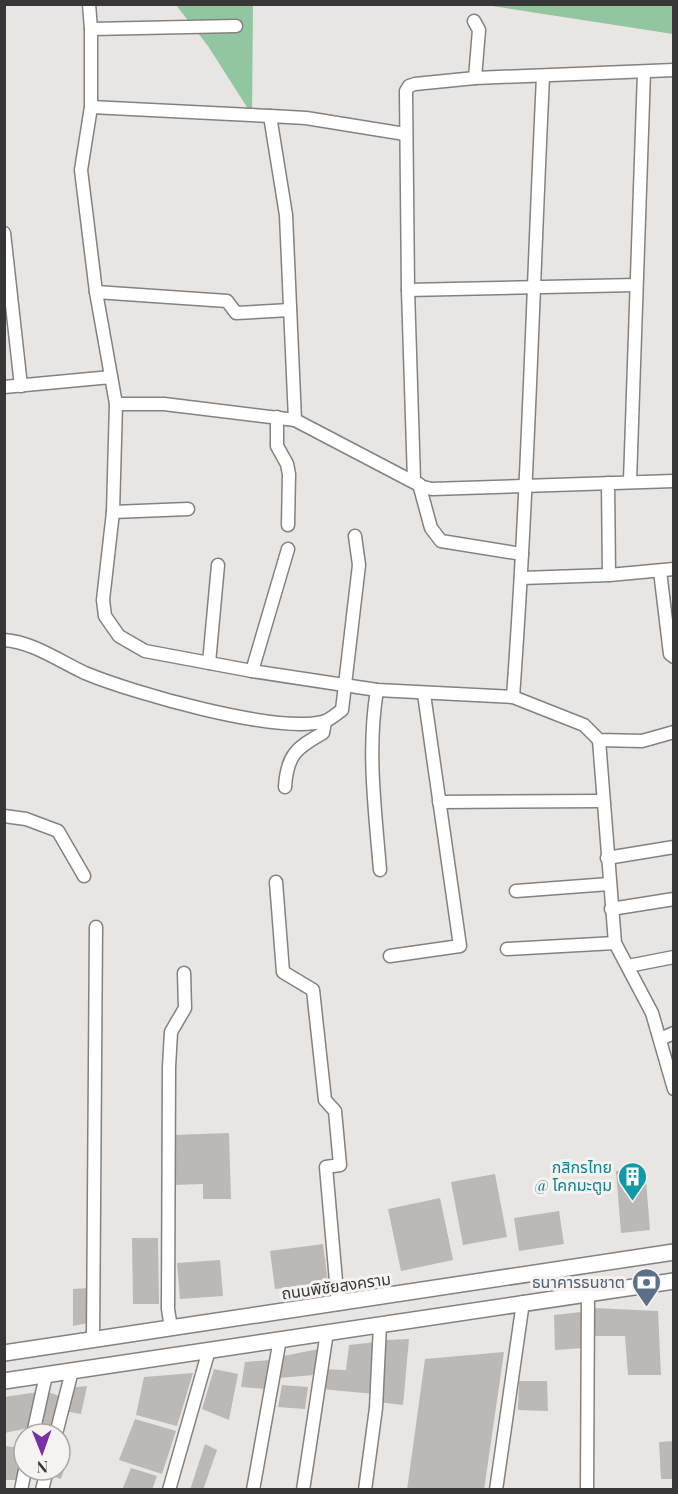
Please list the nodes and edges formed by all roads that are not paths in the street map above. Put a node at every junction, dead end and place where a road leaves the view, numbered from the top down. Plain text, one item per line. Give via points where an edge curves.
1 (88, 4) edge
2 (474, 21) dead end
3 (236, 26) dead end
4 (91, 29) junction
5 (674, 70) edge
6 (644, 72) junction
7 (475, 78) junction
8 (543, 78) junction
9 (91, 107) junction
10 (270, 117) junction
11 (405, 134) junction
12 (4, 233) edge
13 (636, 285) junction
14 (533, 288) junction
15 (408, 290) junction
16 (96, 292) junction
17 (290, 310) junction
18 (111, 377) junction
19 (21, 386) junction
20 (4, 387) edge
21 (116, 404) junction
22 (277, 417) junction
23 (295, 420) junction
24 (630, 481) junction
25 (674, 481) edge
26 (416, 482) junction
27 (608, 483) junction
28 (524, 484) junction
29 (188, 509) dead end
30 (113, 512) junction
31 (288, 525) dead end
32 (355, 536) dead end
33 (288, 549) dead end
34 (522, 554) junction
35 (218, 565) dead end
36 (674, 569) edge
37 (660, 571) junction
38 (609, 575) junction
39 (522, 578) junction
40 (4, 640) edge
41 (674, 657) edge
42 (209, 663) junction
43 (252, 671) junction
44 (344, 686) junction
45 (377, 690) junction
46 (424, 694) junction
47 (513, 697) junction
48 (325, 722) junction
49 (674, 732) edge
50 (600, 740) junction
51 (285, 788) dead end
52 (603, 801) junction
53 (439, 802) junction
54 (4, 816) edge
55 (674, 847) edge
56 (607, 858) junction
57 (380, 870) dead end
58 (84, 876) dead end
59 (276, 882) dead end
60 (609, 884) junction
61 (516, 891) dead end
62 (674, 899) edge
63 (611, 909) junction
64 (96, 927) dead end
65 (615, 943) junction
66 (507, 949) dead end
67 (390, 956) dead end
68 (674, 957) edge
69 (628, 966) junction
70 (184, 973) dead end
71 (674, 1033) edge
72 (660, 1039) junction
73 (674, 1089) edge
74 (674, 1252) edge
75 (674, 1281) edge
76 (588, 1293) junction
77 (523, 1302) junction
78 (338, 1304) junction
79 (380, 1324) junction
80 (171, 1328) junction
81 (327, 1332) junction
82 (280, 1339) junction
83 (93, 1340) junction
84 (209, 1350) junction
85 (4, 1353) edge
86 (72, 1371) junction
87 (46, 1375) junction
88 (4, 1381) edge
89 (36, 1422) edge
90 (59, 1422) edge
91 (169, 1490) edge
92 (253, 1490) edge
93 (303, 1490) edge
94 (365, 1490) edge
95 (496, 1490) edge
96 (586, 1490) edge

1 - 4 street
2 - 7 street via 479,30
3 - 4 street
4 - 9 street
5 - 6 street
6 - 8 street
6 - 13 street
7 - 8 street
7 - 11 street via 409,86
8 - 14 street
9 - 10 street
9 - 16 street via 81,170
10 - 11 street via 306,118
10 - 17 street via 286,215
11 - 15 street
12 - 19 street
13 - 14 street
13 - 24 street
14 - 15 street
14 - 28 street
15 - 26 street
16 - 17 street via 227,301 236,313
16 - 18 street
17 - 23 street
18 - 19 street
18 - 21 street
19 - 20 street
21 - 22 street via 164,404
21 - 30 street
22 - 23 street
22 - 31 street via 277,446 289,474
23 - 26 street
24 - 25 street
24 - 27 street
26 - 28 street via 432,489
26 - 34 street via 431,528 441,541
27 - 28 street
27 - 38 street
28 - 34 street
29 - 30 street
30 - 42 street via 103,600 105,616 119,636 145,651
32 - 44 street via 360,565
33 - 43 street
34 - 39 street
35 - 42 street
36 - 37 street
37 - 38 street
37 - 41 street via 670,654
38 - 39 street
39 - 47 street
40 - 48 street via 20,641 87,674 172,700 256,720
42 - 43 street
43 - 44 street
44 - 45 street
44 - 48 street via 342,710
45 - 46 street
45 - 57 street via 371,768
46 - 47 street
46 - 53 street
47 - 50 street via 584,725
48 - 51 street via 323,733 297,748 286,768
49 - 50 street via 642,741
50 - 52 street
52 - 53 street
52 - 56 street
53 - 67 street via 460,946
54 - 58 street via 58,831
55 - 56 street
56 - 60 street
59 - 78 street via 283,972 313,990 325,1100 335,1112 340,1166 326,1167
60 - 61 street
60 - 63 street
62 - 63 street
63 - 65 street
64 - 83 street
65 - 66 street
65 - 69 street
68 - 69 street
69 - 72 street via 652,1013
70 - 80 street via 185,1008 172,1030 169,1067
71 - 72 street
72 - 73 street
74 - 78 main road, ถนนพิชัยสงคราม
75 - 76 main road
76 - 77 main road
76 - 96 street
77 - 79 main road
77 - 95 street
78 - 80 main road, ถนนพิชัยสงคราม
79 - 81 main road
79 - 94 street via 376,1408
80 - 83 main road, ถนนพิชัยสงคราม
81 - 82 main road
81 - 93 street
82 - 84 main road
82 - 92 street
83 - 85 main road, ถนนพิชัยสงคราม
84 - 86 main road
84 - 91 street
86 - 87 main road
86 - 90 street
87 - 88 main road
87 - 89 street

